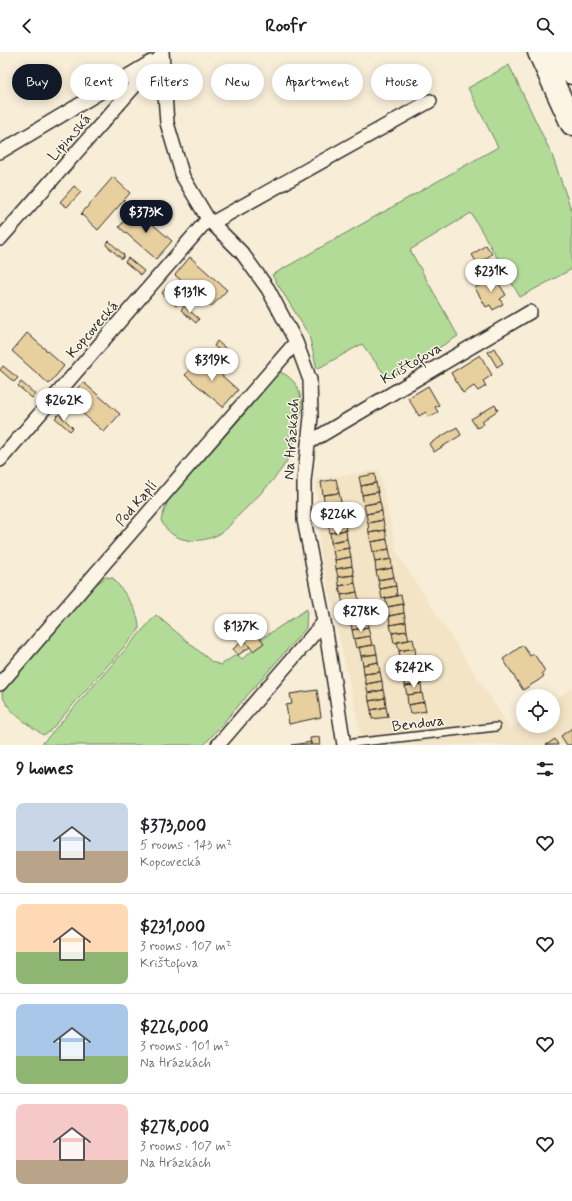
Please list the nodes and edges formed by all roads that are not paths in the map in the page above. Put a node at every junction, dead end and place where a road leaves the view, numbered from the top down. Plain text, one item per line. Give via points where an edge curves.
1 (539, 52) edge
2 (553, 52) edge
3 (562, 52) edge
4 (162, 54) edge
5 (572, 73) edge
6 (572, 93) edge
7 (430, 101) dead end
8 (572, 124) edge
9 (0, 152) edge
10 (210, 221) junction
11 (0, 239) edge
12 (530, 312) dead end
13 (296, 342) junction
14 (308, 443) junction
15 (0, 460) edge
16 (324, 622) junction
17 (0, 684) edge
18 (496, 727) dead end
19 (218, 745) edge
20 (344, 745) edge

1 - 8 highway
2 - 6 highway
3 - 5 highway
4 - 9 street
4 - 10 street, Na Hrázkách via 167,124 183,177
4 - 11 street, Lipinská
7 - 10 street, Kopcovecká
10 - 13 street, Na Hrázkách via 242,253 263,283
10 - 15 street, Kopcovecká
12 - 14 street, Krištofova
13 - 14 street, Na Hrázkách via 310,380 311,418
13 - 17 street, Pod Kaplí
14 - 16 street, Na Hrázkách via 304,481 304,520
16 - 19 street
16 - 20 street, Na Hrázkách
18 - 20 lane, Bendova

